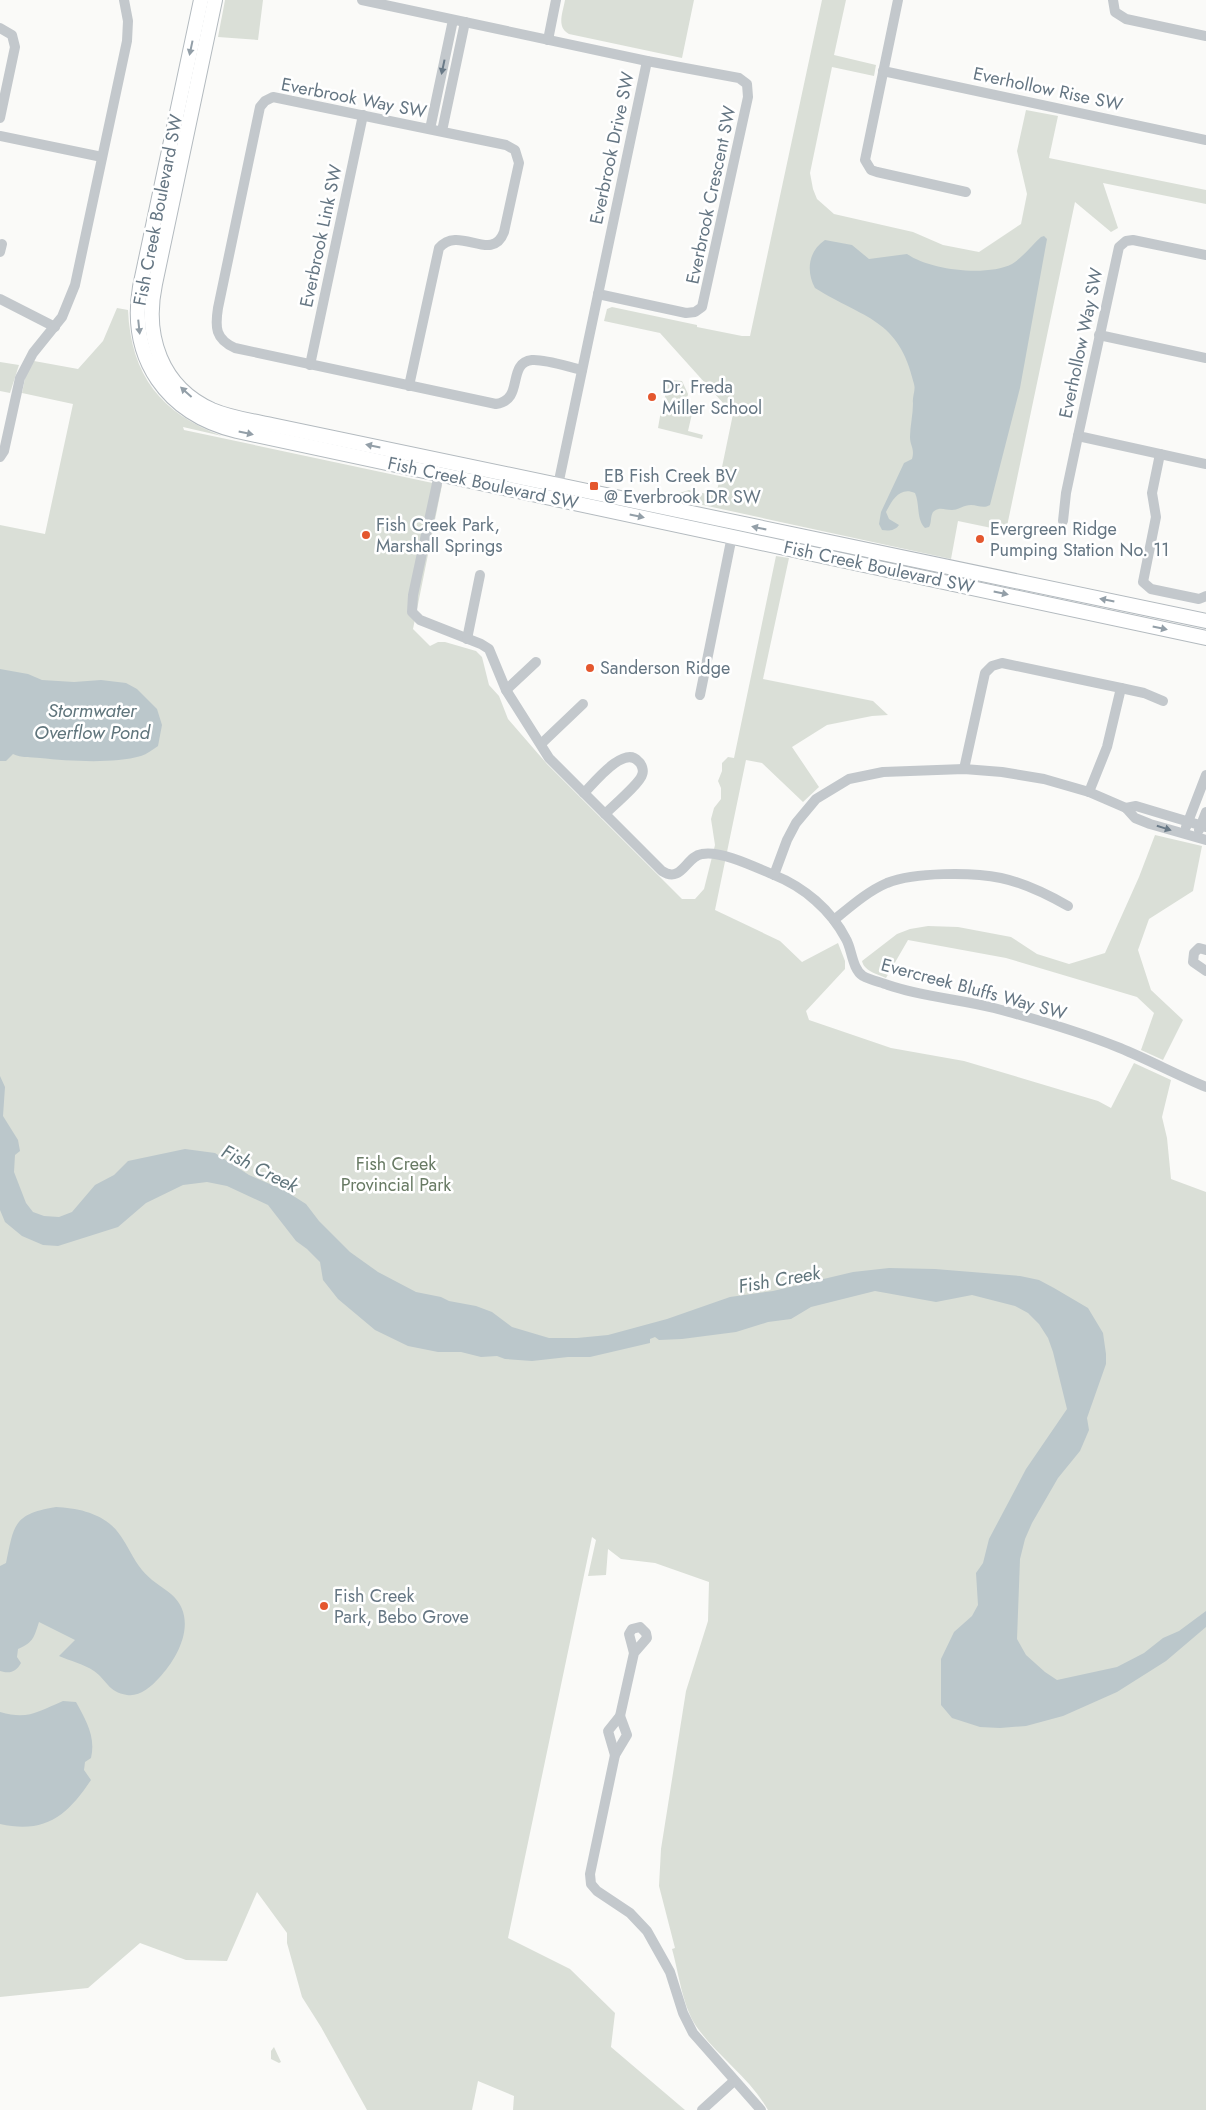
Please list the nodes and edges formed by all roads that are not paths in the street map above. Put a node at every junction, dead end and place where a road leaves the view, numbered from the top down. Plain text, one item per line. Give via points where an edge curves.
1 (124, 0) edge
2 (201, 0) edge
3 (215, 0) edge
4 (362, 0) edge
5 (556, 0) edge
6 (898, 0) edge
7 (1113, 0) edge
8 (453, 20) junction
9 (465, 22) junction
10 (0, 28) edge
11 (1206, 36) edge
12 (548, 40) junction
13 (648, 61) junction
14 (882, 71) junction
15 (363, 115) junction
16 (0, 118) edge
17 (430, 129) junction
18 (442, 131) junction
19 (0, 136) edge
20 (1206, 140) edge
21 (102, 157) junction
22 (966, 192) dead end
23 (1206, 255) edge
24 (598, 294) junction
25 (0, 300) edge
26 (55, 327) junction
27 (1099, 335) junction
28 (1206, 358) edge
29 (310, 365) junction
30 (582, 370) junction
31 (410, 386) junction
32 (1078, 436) junction
33 (1160, 454) junction
34 (0, 457) edge
35 (1206, 464) edge
36 (439, 474) junction
37 (557, 492) junction
38 (1063, 521) dead end
39 (732, 536) junction
40 (898, 564) junction
41 (480, 576) dead end
42 (1206, 596) edge
43 (1206, 621) edge
44 (1200, 637) edge
45 (467, 639) junction
46 (1206, 644) edge
47 (536, 662) dead end
48 (1121, 688) junction
49 (506, 690) junction
50 (700, 695) dead end
51 (1163, 701) dead end
52 (583, 704) dead end
53 (541, 744) junction
54 (964, 770) junction
55 (1206, 774) edge
56 (1089, 792) junction
57 (584, 793) junction
58 (1126, 808) junction
59 (1206, 812) edge
60 (605, 814) junction
61 (1188, 822) junction
62 (1203, 826) edge
63 (1184, 834) junction
64 (1201, 839) edge
65 (774, 875) junction
66 (1068, 906) dead end
67 (834, 920) junction
68 (1206, 950) edge
69 (1206, 971) edge
70 (1206, 1088) edge
71 (634, 1653) dead end
72 (620, 1716) junction
73 (615, 1755) junction
74 (734, 2081) junction
75 (702, 2110) edge
76 (761, 2110) edge

1 - 21 street via 127,41
2 -> 36 main road, Fish Creek Boulevard SW via 138,298 138,330 149,366 181,406 217,425
37 -> 3 main road, Fish Creek Boulevard SW via 222,414 188,394 166,368 154,340 151,304
4 - 8 street, Everbrook Drive SW
5 - 12 street
6 - 14 street
7 - 11 street via 1115,12 1126,19
8 - 9 street, Everbrook Drive SW
8 -> 17 street
9 - 12 street, Everbrook Drive SW
9 - 18 street
10 - 16 street via 12,34 15,47
12 - 13 street, Everbrook Drive SW
13 - 24 street, Everbrook Drive SW
13 - 24 street, Everbrook Crescent SW via 739,78 747,84 748,97 728,194 705,300 698,310 686,314
14 - 20 street, Everhollow Rise SW
14 - 22 street via 865,154 868,166 877,172
15 - 17 street, Everbrook Way SW
15 - 29 street, Everbrook Link SW
15 - 29 street, Everbrook Way SW via 272,96 260,107 216,324 219,338 234,348
17 - 18 street, Everbrook Way SW
18 - 31 street, Everbrook Way SW via 511,147 519,163 500,239 486,245 451,239 439,248
19 - 21 street
21 - 26 street via 75,286
23 - 27 street, Everhollow Way SW via 1137,240 1123,243 1116,251
24 - 30 street, Everbrook Drive SW
25 - 26 street
26 - 34 street via 33,353 20,378
27 - 28 street
27 - 32 street, Everhollow Way SW
29 - 31 street, Everbrook Way SW
30 - 31 street, Everbrook Way SW via 527,361 518,372 511,397 496,404
30 - 37 street, Everbrook Drive SW
32 - 33 street, Everhollow Way SW
32 - 38 street
33 - 35 street, Everhollow Way SW
33 - 42 street via 1152,493 1156,517 1143,582 1151,589 1199,599
36 - 37 main road, Fish Creek Boulevard SW
36 - 45 street via 412,612 420,620
37 -> 39 main road, Fish Creek Boulevard SW
40 -> 37 main road, Fish Creek Boulevard SW
39 - 40 main road, Fish Creek Boulevard SW
39 - 50 street
43 -> 40 main road, Fish Creek Boulevard SW
40 -> 44 main road, Fish Creek Boulevard SW
41 - 45 street
44 - 46 main road, Fish Creek Boulevard SW
45 - 49 street via 488,649
47 - 49 street
48 - 51 street
48 - 54 street via 1002,663 992,666 983,677
48 - 56 street via 1107,747
49 - 53 street
52 - 53 street
53 - 57 street via 549,758
54 - 56 street via 1035,777
54 - 65 street via 883,772 855,777 833,788 816,799 796,823
55 - 61 street
56 - 58 street
57 - 60 street
57 - 60 street via 618,760 632,757 640,762 643,772 640,780
58 - 61 street via 1136,806
58 -> 63 street via 1135,818
59 - 62 street
60 - 65 street, Evercreek Bluffs Way SW via 665,873 679,872 703,853 721,855
61 - 62 street
61 - 63 street
62 - 64 street
63 - 64 street
65 - 67 street, Evercreek Bluffs Way SW via 803,890
66 - 67 street via 1042,891 1002,878 921,874 887,883
67 - 70 street, Evercreek Bluffs Way SW via 846,939 856,968 866,977 913,993 995,1008 1087,1036
68 - 69 street via 1199,948 1194,953 1193,962
71 - 72 street
72 - 73 street via 627,1735
72 - 73 street via 608,1731
73 - 74 street via 590,1874 591,1884 596,1891 630,1913 647,1931 670,1972 693,2033
74 - 75 street
74 - 76 street

